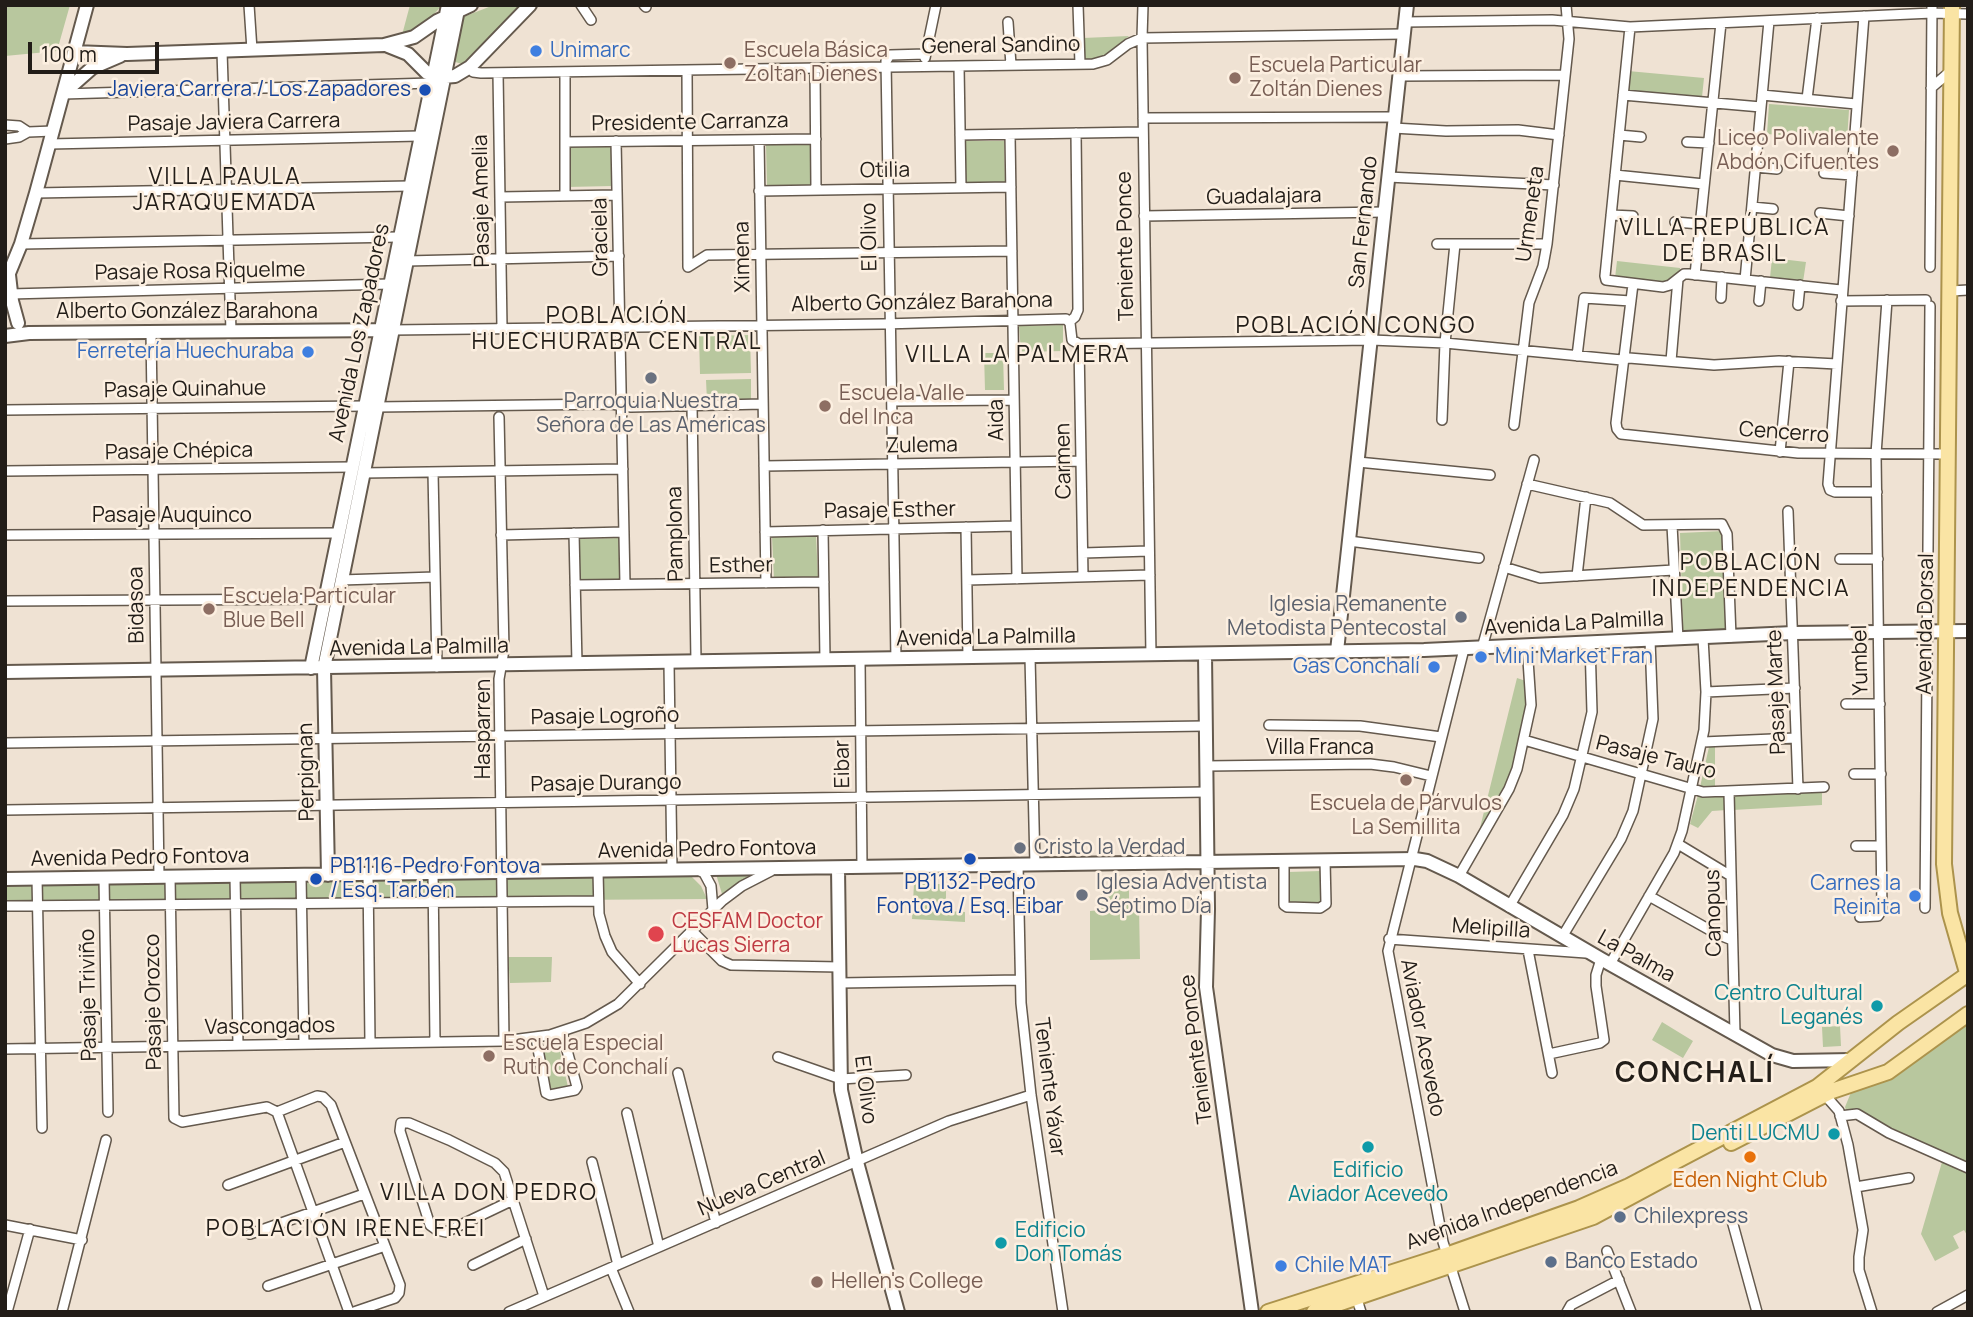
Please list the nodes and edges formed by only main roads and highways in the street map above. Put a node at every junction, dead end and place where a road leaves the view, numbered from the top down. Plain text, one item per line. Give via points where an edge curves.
1 (87, 5) edge
2 (471, 5) edge
3 (530, 5) edge
4 (1407, 5) edge
5 (1952, 9) edge
6 (452, 10) edge
7 (384, 46) junction
8 (74, 52) junction
9 (127, 54) junction
10 (435, 78) junction
11 (63, 94) junction
12 (8, 284) edge
13 (5, 310) edge
14 (18, 323) junction
15 (386, 330) junction
16 (29, 332) junction
17 (5, 336) edge
18 (358, 470) junction
19 (1968, 631) edge
20 (1947, 632) junction
21 (1337, 651) junction
22 (1205, 654) junction
23 (318, 668) junction
24 (5, 672) edge
25 (1409, 859) joint
26 (1208, 862) junction
27 (838, 868) junction
28 (328, 875) junction
29 (5, 878) edge
30 (1967, 974) edge
31 (1968, 1014) edge
32 (1852, 1060) junction
33 (1821, 1091) junction
34 (1356, 1298) edge
35 (898, 1312) edge
36 (1252, 1312) edge
37 (1268, 1312) edge
38 (1314, 1312) edge

1 - 8 main road
2 - 6 main road
3 - 10 main road, General Sandino via 466,70
4 - 21 main road, San Fernando
5 - 20 main road, Avenida Dorsal
6 - 7 main road via 414,37
6 - 10 main road, Avenida Los Zapadores
7 - 9 main road
7 - 10 main road via 408,54
8 - 9 main road
8 - 11 main road
9 - 11 main road via 92,68
10 - 15 main road, Avenida Los Zapadores via 390,284
10 - 15 main road, Avenida Los Zapadores via 406,261
11 - 12 main road
12 - 14 main road
13 - 14 main road, Alberto González Barahona
14 - 16 main road, Alberto González Barahona
15 - 16 main road, Alberto González Barahona
15 - 18 main road, Avenida Los Zapadores
16 - 17 main road, Alberto González Barahona
18 - 23 main road, Avenida Los Zapadores via 341,580
18 - 23 main road, Avenida Los Zapadores via 339,533
19 - 20 main road, Avenida La Palmilla
20 - 21 main road, Avenida La Palmilla via 1793,633
20 - 30 main road, Avenida Dorsal via 1945,873
21 - 22 main road, Avenida La Palmilla
22 - 23 main road, Avenida La Palmilla
22 - 26 main road, Teniente Ponce
23 - 24 main road, Avenida La Palmilla
23 - 28 main road, Perpignan via 326,739
25 - 26 main road, Avenida Pedro Fontova
25 - 32 main road, La Palma via 1427,861 1459,876 1772,1055 1817,1062
26 - 27 main road, Avenida Pedro Fontova
26 - 36 main road, Teniente Ponce via 1206,987
27 - 28 main road, Avenida Pedro Fontova
27 - 35 main road, El Olivo via 844,1103
28 - 29 main road, Avenida Pedro Fontova
30 - 32 main road, Avenida Independencia
31 - 33 main road, Avenida Independencia via 1888,1072
32 - 33 main road, Avenida Independencia
33 - 34 main road, Avenida Independencia via 1619,1191
34 - 37 main road, Avenida Independencia
34 - 38 main road, Avenida Independencia

